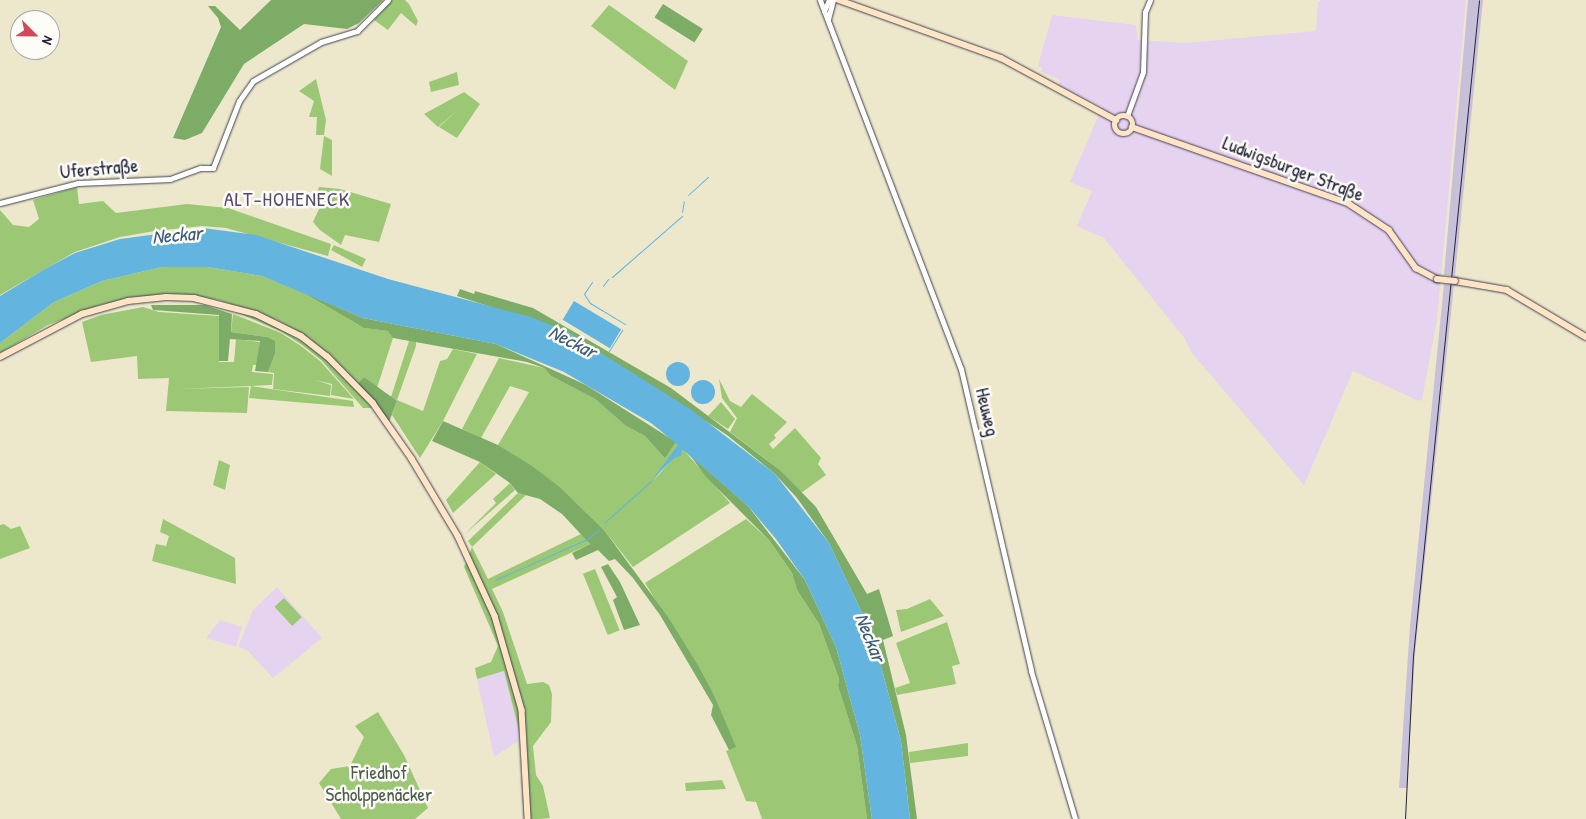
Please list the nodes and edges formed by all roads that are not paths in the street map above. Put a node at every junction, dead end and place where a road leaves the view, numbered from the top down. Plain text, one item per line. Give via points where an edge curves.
1 (388, 0) edge
2 (820, 0) edge
3 (829, 0) edge
4 (833, 0) edge
5 (838, 0) edge
6 (1150, 0) edge
7 (824, 11) junction
8 (828, 24) junction
9 (1127, 116) junction
10 (1116, 120) junction
11 (1132, 127) junction
12 (0, 203) edge
13 (1586, 337) edge
14 (0, 357) edge
15 (528, 819) edge
16 (1075, 819) edge

1 - 12 street, Uferstraße via 357,31 321,42 253,81 239,102 215,164 210,169 200,168 170,179 78,183
2 - 7 street, Heuweg
3 - 7 street
4 - 8 street
5 - 10 main road via 1007,60
6 - 9 street via 1145,12 1143,72
7 - 8 street, Heuweg
8 - 16 street, Heuweg via 961,369 1031,671
9 - 10 main road
9 - 11 main road
10 - 11 main road via 1115,127 1120,132 1127,133
11 - 13 main road, Ludwigsburger Straße, bridge via 1348,203 1389,230 1416,268 1437,279 1507,290
14 - 15 main road via 56,326 96,309 166,297 203,300 256,314 301,336 328,356 373,403 412,458 458,536 495,616 522,710

